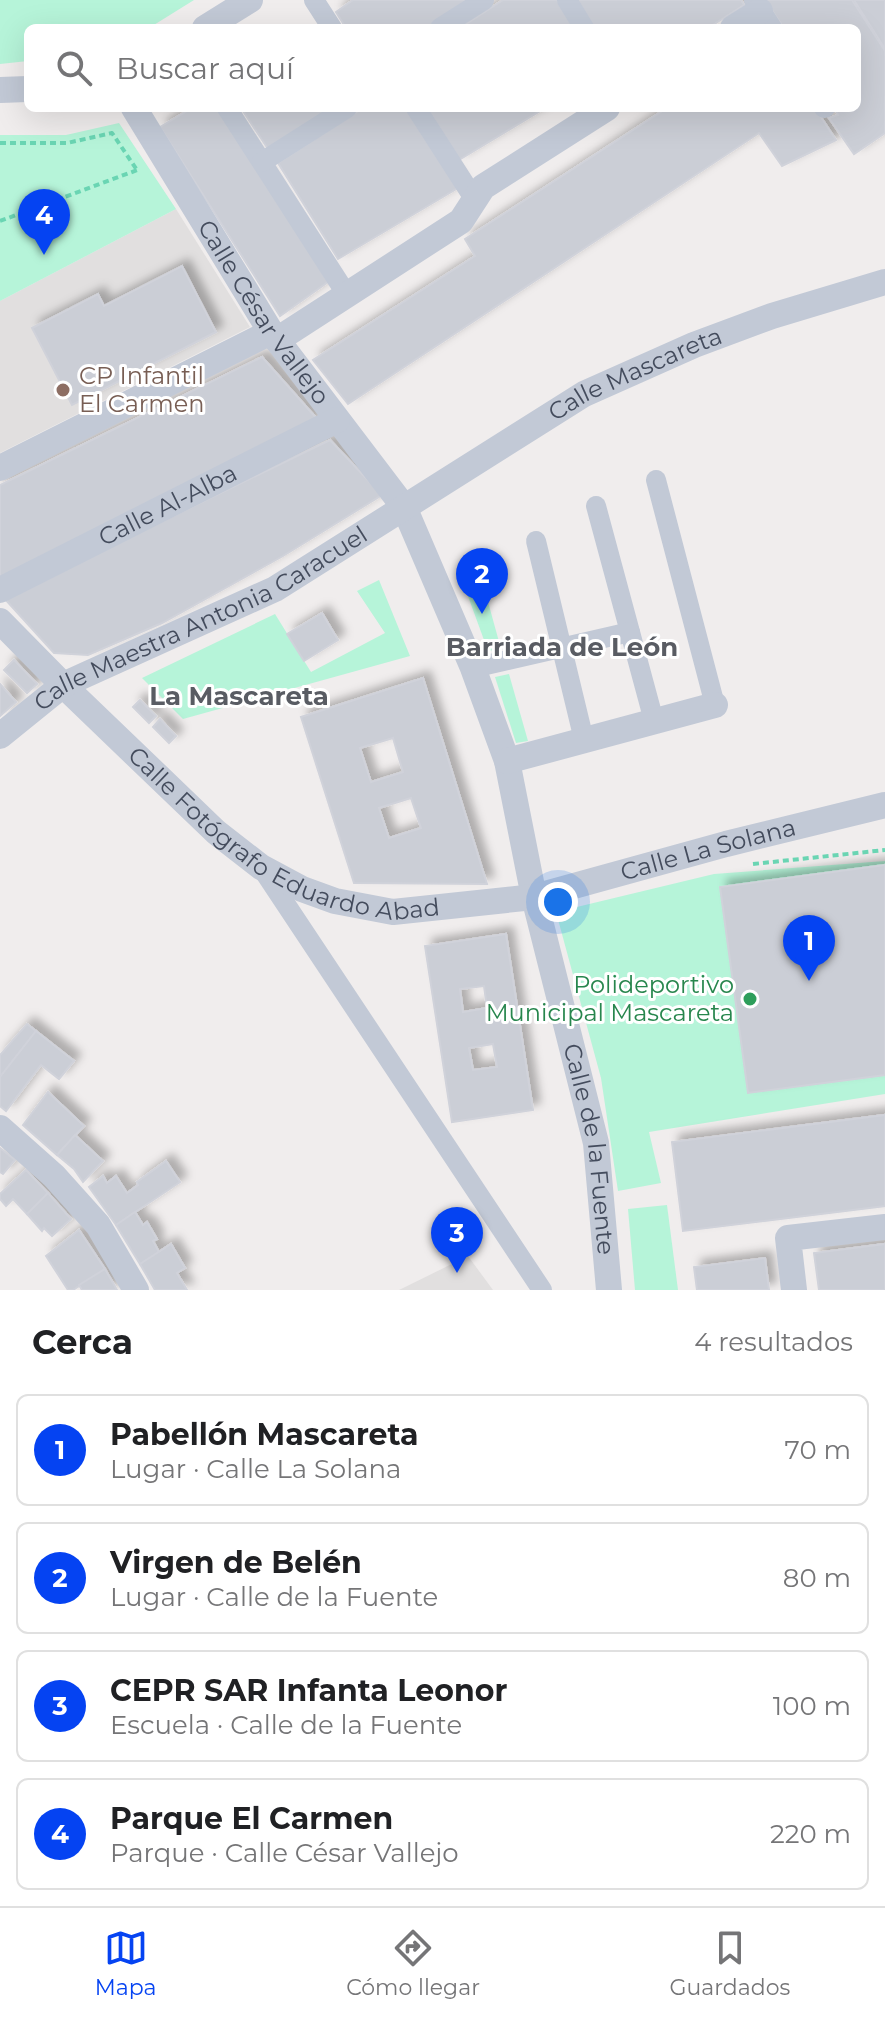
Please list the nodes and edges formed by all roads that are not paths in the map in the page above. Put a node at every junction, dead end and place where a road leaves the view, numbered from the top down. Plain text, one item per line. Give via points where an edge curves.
1 (250, 0) edge
2 (314, 0) edge
3 (484, 0) edge
4 (567, 0) edge
5 (762, 13) edge
6 (211, 24) edge
7 (329, 24) edge
8 (446, 24) edge
9 (582, 24) edge
10 (741, 24) edge
11 (24, 89) edge
12 (0, 90) edge
13 (136, 112) edge
14 (230, 112) edge
15 (341, 112) edge
16 (419, 112) edge
17 (601, 112) edge
18 (262, 162) junction
19 (475, 200) junction
20 (885, 282) edge
21 (347, 295) junction
22 (274, 336) junction
23 (337, 420) junction
24 (0, 468) edge
25 (656, 480) dead end
26 (596, 506) dead end
27 (404, 507) junction
28 (536, 541) dead end
29 (0, 590) edge
30 (0, 621) edge
31 (630, 632) junction
32 (562, 647) junction
33 (473, 668) junction
34 (63, 685) junction
35 (715, 705) joint
36 (654, 721) junction
37 (0, 736) edge
38 (584, 740) junction
39 (507, 761) junction
40 (885, 805) edge
41 (261, 867) junction
42 (534, 897) junction
43 (0, 1128) edge
44 (885, 1227) edge
45 (136, 1290) edge
46 (542, 1290) edge
47 (609, 1290) edge
48 (794, 1290) edge

1 - 6 street
2 - 7 street
3 - 8 street
4 - 9 street
5 - 10 street
11 - 12 street
13 - 22 street, Calle César Vallejo
14 - 18 street
15 - 18 street
16 - 19 street
17 - 19 street via 483,187
18 - 21 street
19 - 21 street via 461,221
20 - 27 street, Calle Mascareta via 694,345 584,394
21 - 22 street
22 - 23 street, Calle César Vallejo
22 - 24 street
23 - 27 street, Calle César Vallejo
23 - 29 street, Calle Al-Alba
25 - 35 street
26 - 31 street
27 - 33 street, Calle de la Fuente
27 - 34 street, Calle Maestra Antonia Caracuel via 275,589
28 - 32 street
30 - 34 street, Calle Fotógrafo Eduardo Abad
31 - 32 street
31 - 36 street
32 - 33 street
32 - 38 street
33 - 39 street, Calle de la Fuente
34 - 37 street, Calle Maestra Antonia Caracuel
34 - 41 street, Calle Fotógrafo Eduardo Abad via 216,832
35 - 36 street
36 - 38 street
38 - 39 street
39 - 42 street, Calle de la Fuente
40 - 42 street, Calle La Solana
41 - 42 street, Calle Fotógrafo Eduardo Abad via 335,901 393,912
41 - 46 street
42 - 47 street, Calle de la Fuente via 596,1143
43 - 45 street via 98,1225
44 - 48 street via 788,1238

